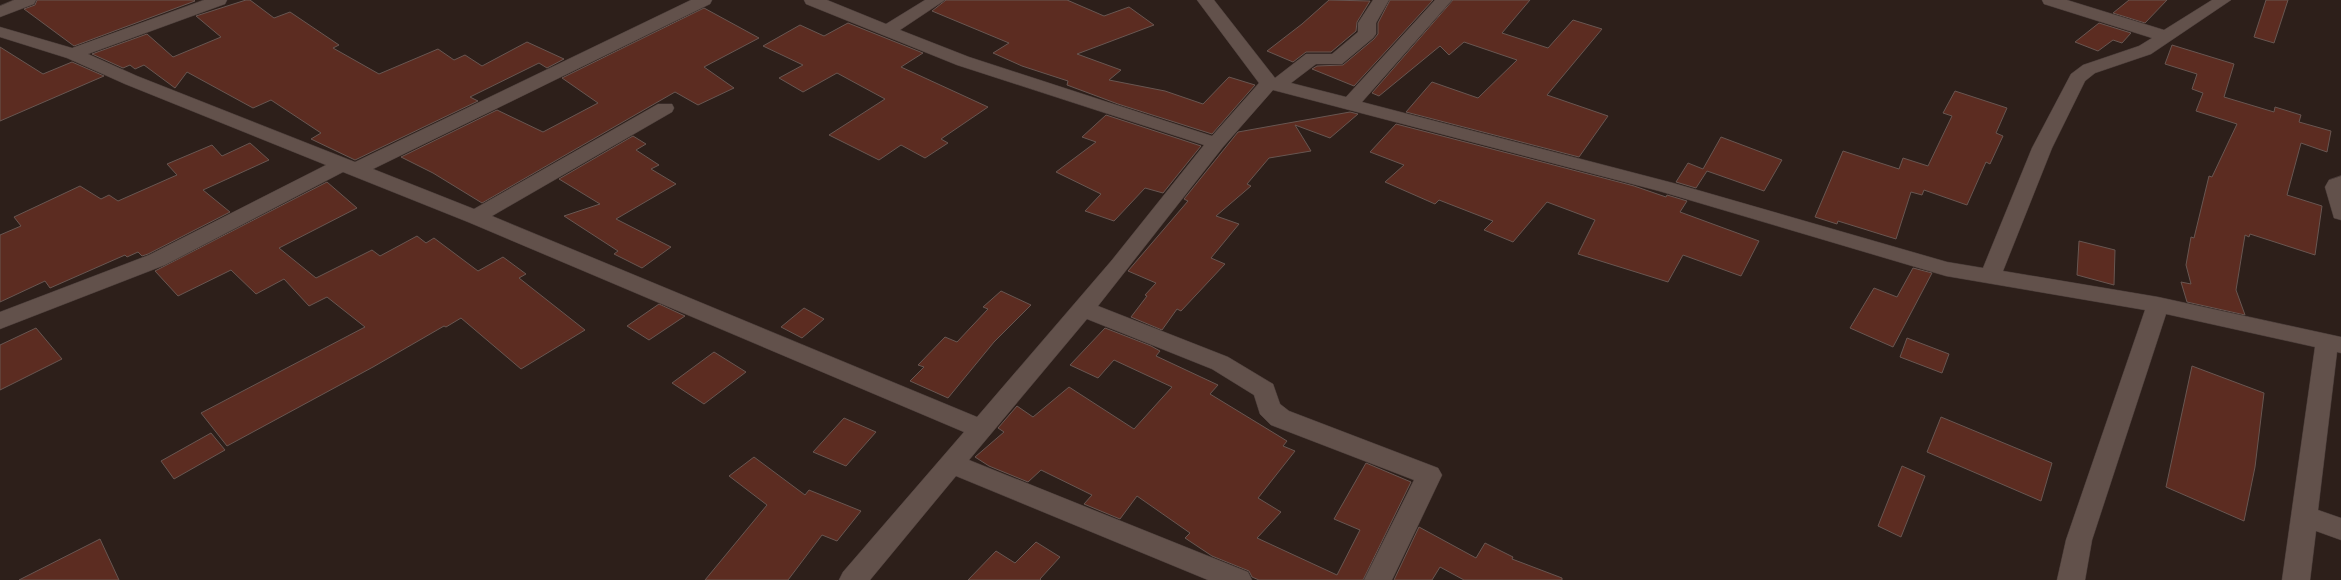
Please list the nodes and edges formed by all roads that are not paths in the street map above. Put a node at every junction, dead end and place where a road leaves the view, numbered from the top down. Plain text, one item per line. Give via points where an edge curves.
1 (28, 0) edge
2 (219, 0) edge
3 (704, 0) edge
4 (812, 0) edge
5 (937, 0) edge
6 (1205, 0) edge
7 (1382, 0) edge
8 (1444, 0) edge
9 (2050, 0) edge
10 (2223, 0) edge
11 (0, 12) edge
12 (886, 31) junction
13 (2164, 36) junction
14 (6, 38) edge
15 (73, 54) junction
16 (1274, 84) junction
17 (1349, 105) junction
18 (665, 108) dead end
19 (1216, 143) junction
20 (348, 168) junction
21 (2341, 182) edge
22 (2341, 213) edge
23 (475, 217) junction
24 (1990, 276) junction
25 (2158, 305) junction
26 (1083, 309) junction
27 (0, 321) edge
28 (2334, 344) edge
29 (982, 429) junction
30 (952, 464) junction
31 (2305, 516) junction
32 (2341, 529) edge
33 (853, 580) edge
34 (1238, 580) edge
35 (1378, 580) edge
36 (2071, 580) edge
37 (2296, 580) edge

1 - 11 street
2 - 15 street
3 - 20 street
4 - 12 street
5 - 12 street
6 - 16 street
7 - 16 street via 1367,23 1367,34 1336,60 1312,58
8 - 17 street
9 - 13 street
10 - 13 street
12 - 19 street via 963,61
13 - 24 street via 2145,50 2089,69 2077,78 2042,148
14 - 15 street
15 - 20 street
16 - 17 street
16 - 19 street
17 - 24 street via 1666,187 1946,269
18 - 23 street
19 - 26 street
20 - 23 street
20 - 27 street via 157,260
21 - 22 street via 2335,187
23 - 29 street
24 - 25 street
25 - 28 street
25 - 36 street via 2079,540
26 - 29 street
26 - 35 street via 1220,363 1264,390 1269,408 1280,418 1429,475
28 - 31 street
29 - 30 street
30 - 33 street
30 - 34 street
31 - 32 street
31 - 37 street

